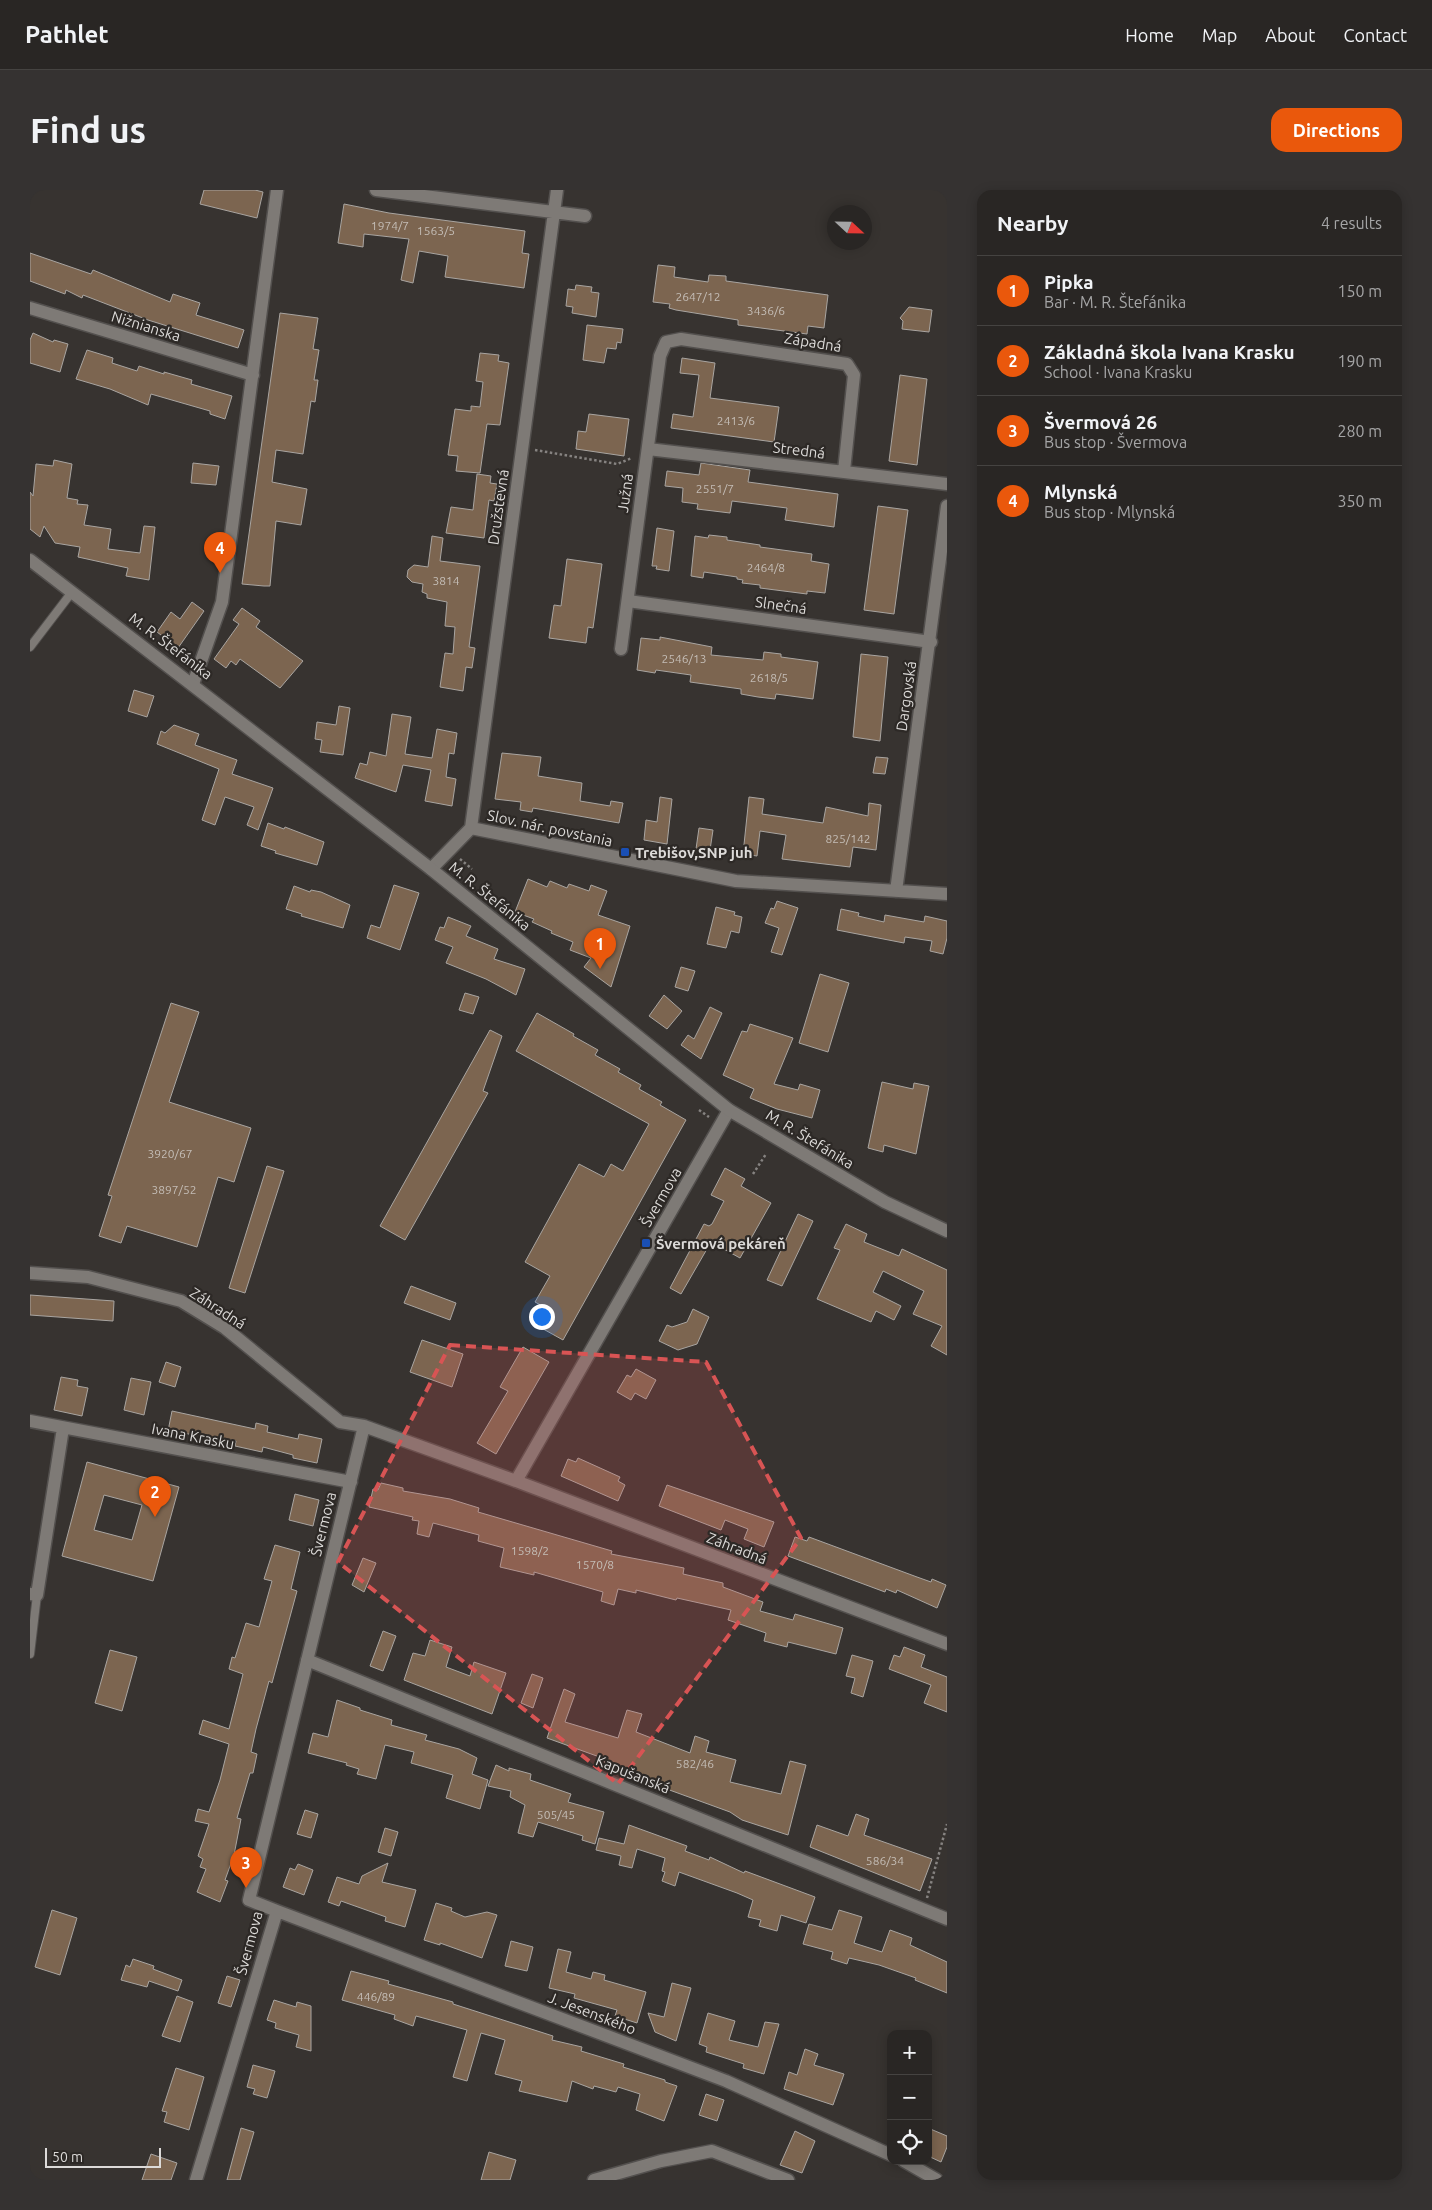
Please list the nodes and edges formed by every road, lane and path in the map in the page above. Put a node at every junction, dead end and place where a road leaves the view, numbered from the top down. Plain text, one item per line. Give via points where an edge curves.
1 (277, 190) edge
2 (376, 190) edge
3 (557, 190) edge
4 (554, 212) junction
5 (585, 216) dead end
6 (30, 308) edge
7 (666, 342) joint
8 (252, 375) junction
9 (522, 448) junction
10 (647, 454) junction
11 (844, 471) junction
12 (947, 484) edge
13 (947, 506) edge
14 (30, 560) edge
15 (72, 592) junction
16 (628, 601) junction
17 (930, 642) junction
18 (30, 647) edge
19 (621, 649) dead end
20 (194, 684) junction
21 (471, 828) junction
22 (431, 869) junction
23 (896, 891) junction
24 (947, 894) edge
25 (729, 1110) junction
26 (766, 1154) dead end
27 (753, 1174) dead end
28 (947, 1231) edge
29 (30, 1272) edge
30 (30, 1421) edge
31 (364, 1426) junction
32 (63, 1428) junction
33 (516, 1481) junction
34 (350, 1482) junction
35 (34, 1594) edge
36 (947, 1644) edge
37 (30, 1654) edge
38 (307, 1660) junction
39 (947, 1824) edge
40 (924, 1910) junction
41 (277, 1911) junction
42 (947, 1919) edge
43 (887, 2153) edge
44 (911, 2165) edge
45 (196, 2180) edge
46 (594, 2180) edge
47 (788, 2180) edge
48 (937, 2180) edge

1 - 8 street
2 - 4 street
3 - 4 street, Družstevná
4 - 5 street
4 - 9 street, Družstevná
6 - 8 street, Nižnianska
7 - 10 street, Južná via 660,356
7 - 11 street, Západná via 680,339 847,364 854,375
8 - 20 street via 222,602
9 - 10 path via 617,464
9 - 21 street, Družstevná
10 - 11 street, Stredná
10 - 16 street, Južná
11 - 12 street, Stredná
13 - 17 street, Dargovská
14 - 15 street, M. R. Štefánika
15 - 18 lane
15 - 20 street, M. R. Štefánika
16 - 17 street, Slnečná
16 - 19 street, Južná
17 - 23 street, Dargovská
20 - 22 street, M. R. Štefánika
21 - 22 street, Slov. nár. povstania
21 - 23 street, Slov. nár. povstania via 736,881
22 - 25 street, M. R. Štefánika
23 - 24 street, Slov. nár. povstania
25 - 28 street, M. R. Štefánika via 885,1202
25 - 33 street, Švermova
26 - 27 path
29 - 31 street, Záhradná via 88,1277 181,1301 225,1328 340,1422
30 - 32 street, Ivana Krasku
31 - 33 street
31 - 34 street, Švermova
32 - 34 street, Ivana Krasku
32 - 35 street
33 - 36 street, Záhradná
34 - 38 street, Švermova
35 - 37 lane
38 - 40 street, Kapušanská
38 - 41 street, Švermova via 249,1900
39 - 40 path
40 - 42 street, Kapušanská
41 - 43 street, J. Jesenského via 726,2081
41 - 45 street, Švermova
44 - 48 street
46 - 47 street via 712,2151

